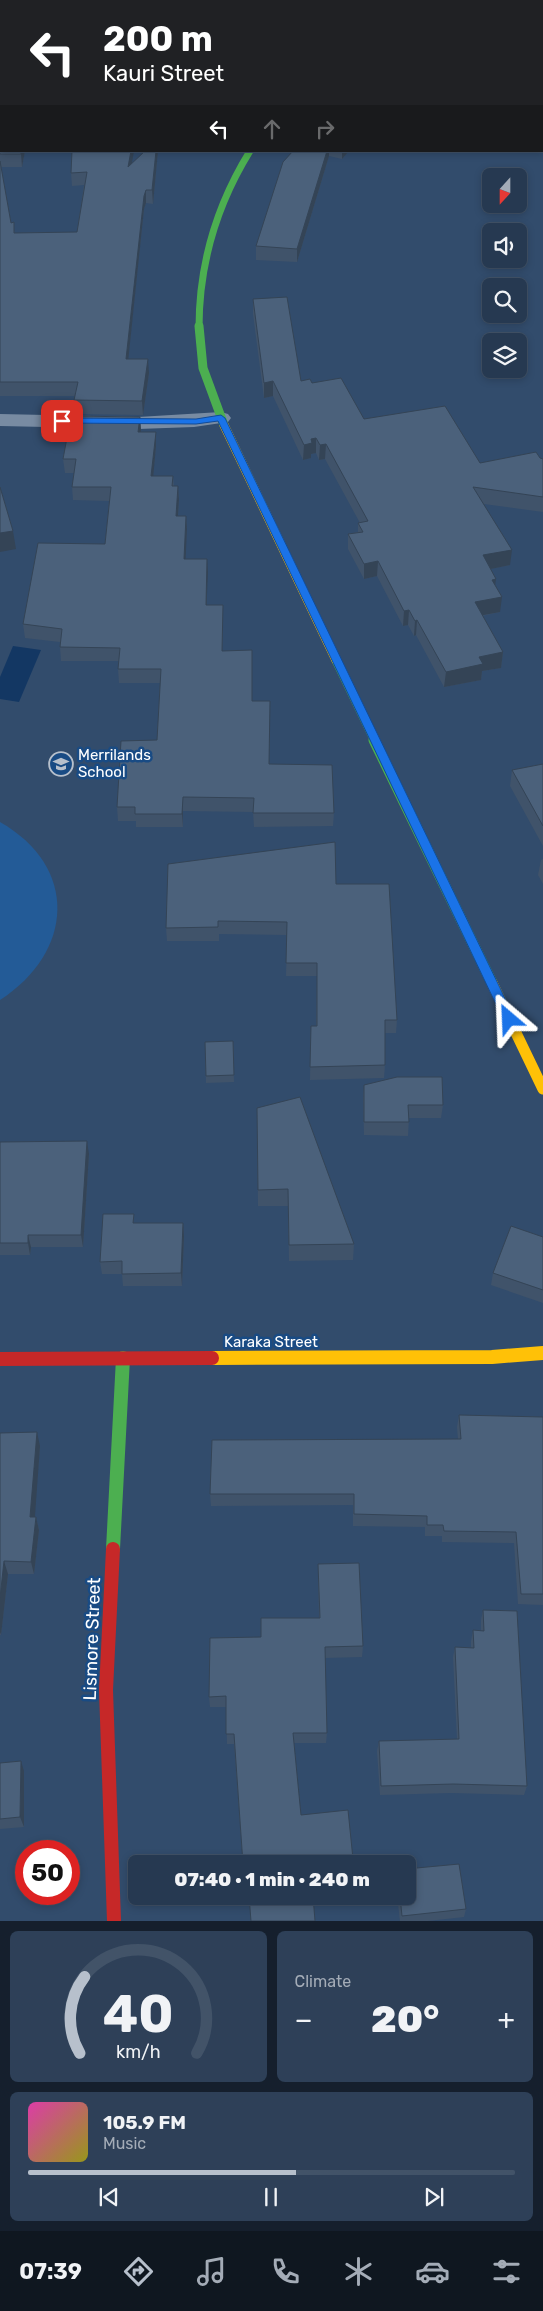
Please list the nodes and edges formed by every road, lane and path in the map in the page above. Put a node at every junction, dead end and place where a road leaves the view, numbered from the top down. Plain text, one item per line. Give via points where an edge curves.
1 (249, 152) edge
2 (221, 418) junction
3 (0, 420) edge
4 (543, 1089) edge
5 (543, 1353) edge
6 (123, 1358) junction
7 (0, 1359) edge
8 (114, 1921) edge

1 - 2 main road via 224,197 211,232 198,306 201,360
2 - 3 street via 107,422
2 - 4 main road
5 - 6 main road, Karaka Street via 482,1357
6 - 7 main road, Karaka Street
6 - 8 main road, Lismore Street via 106,1690

